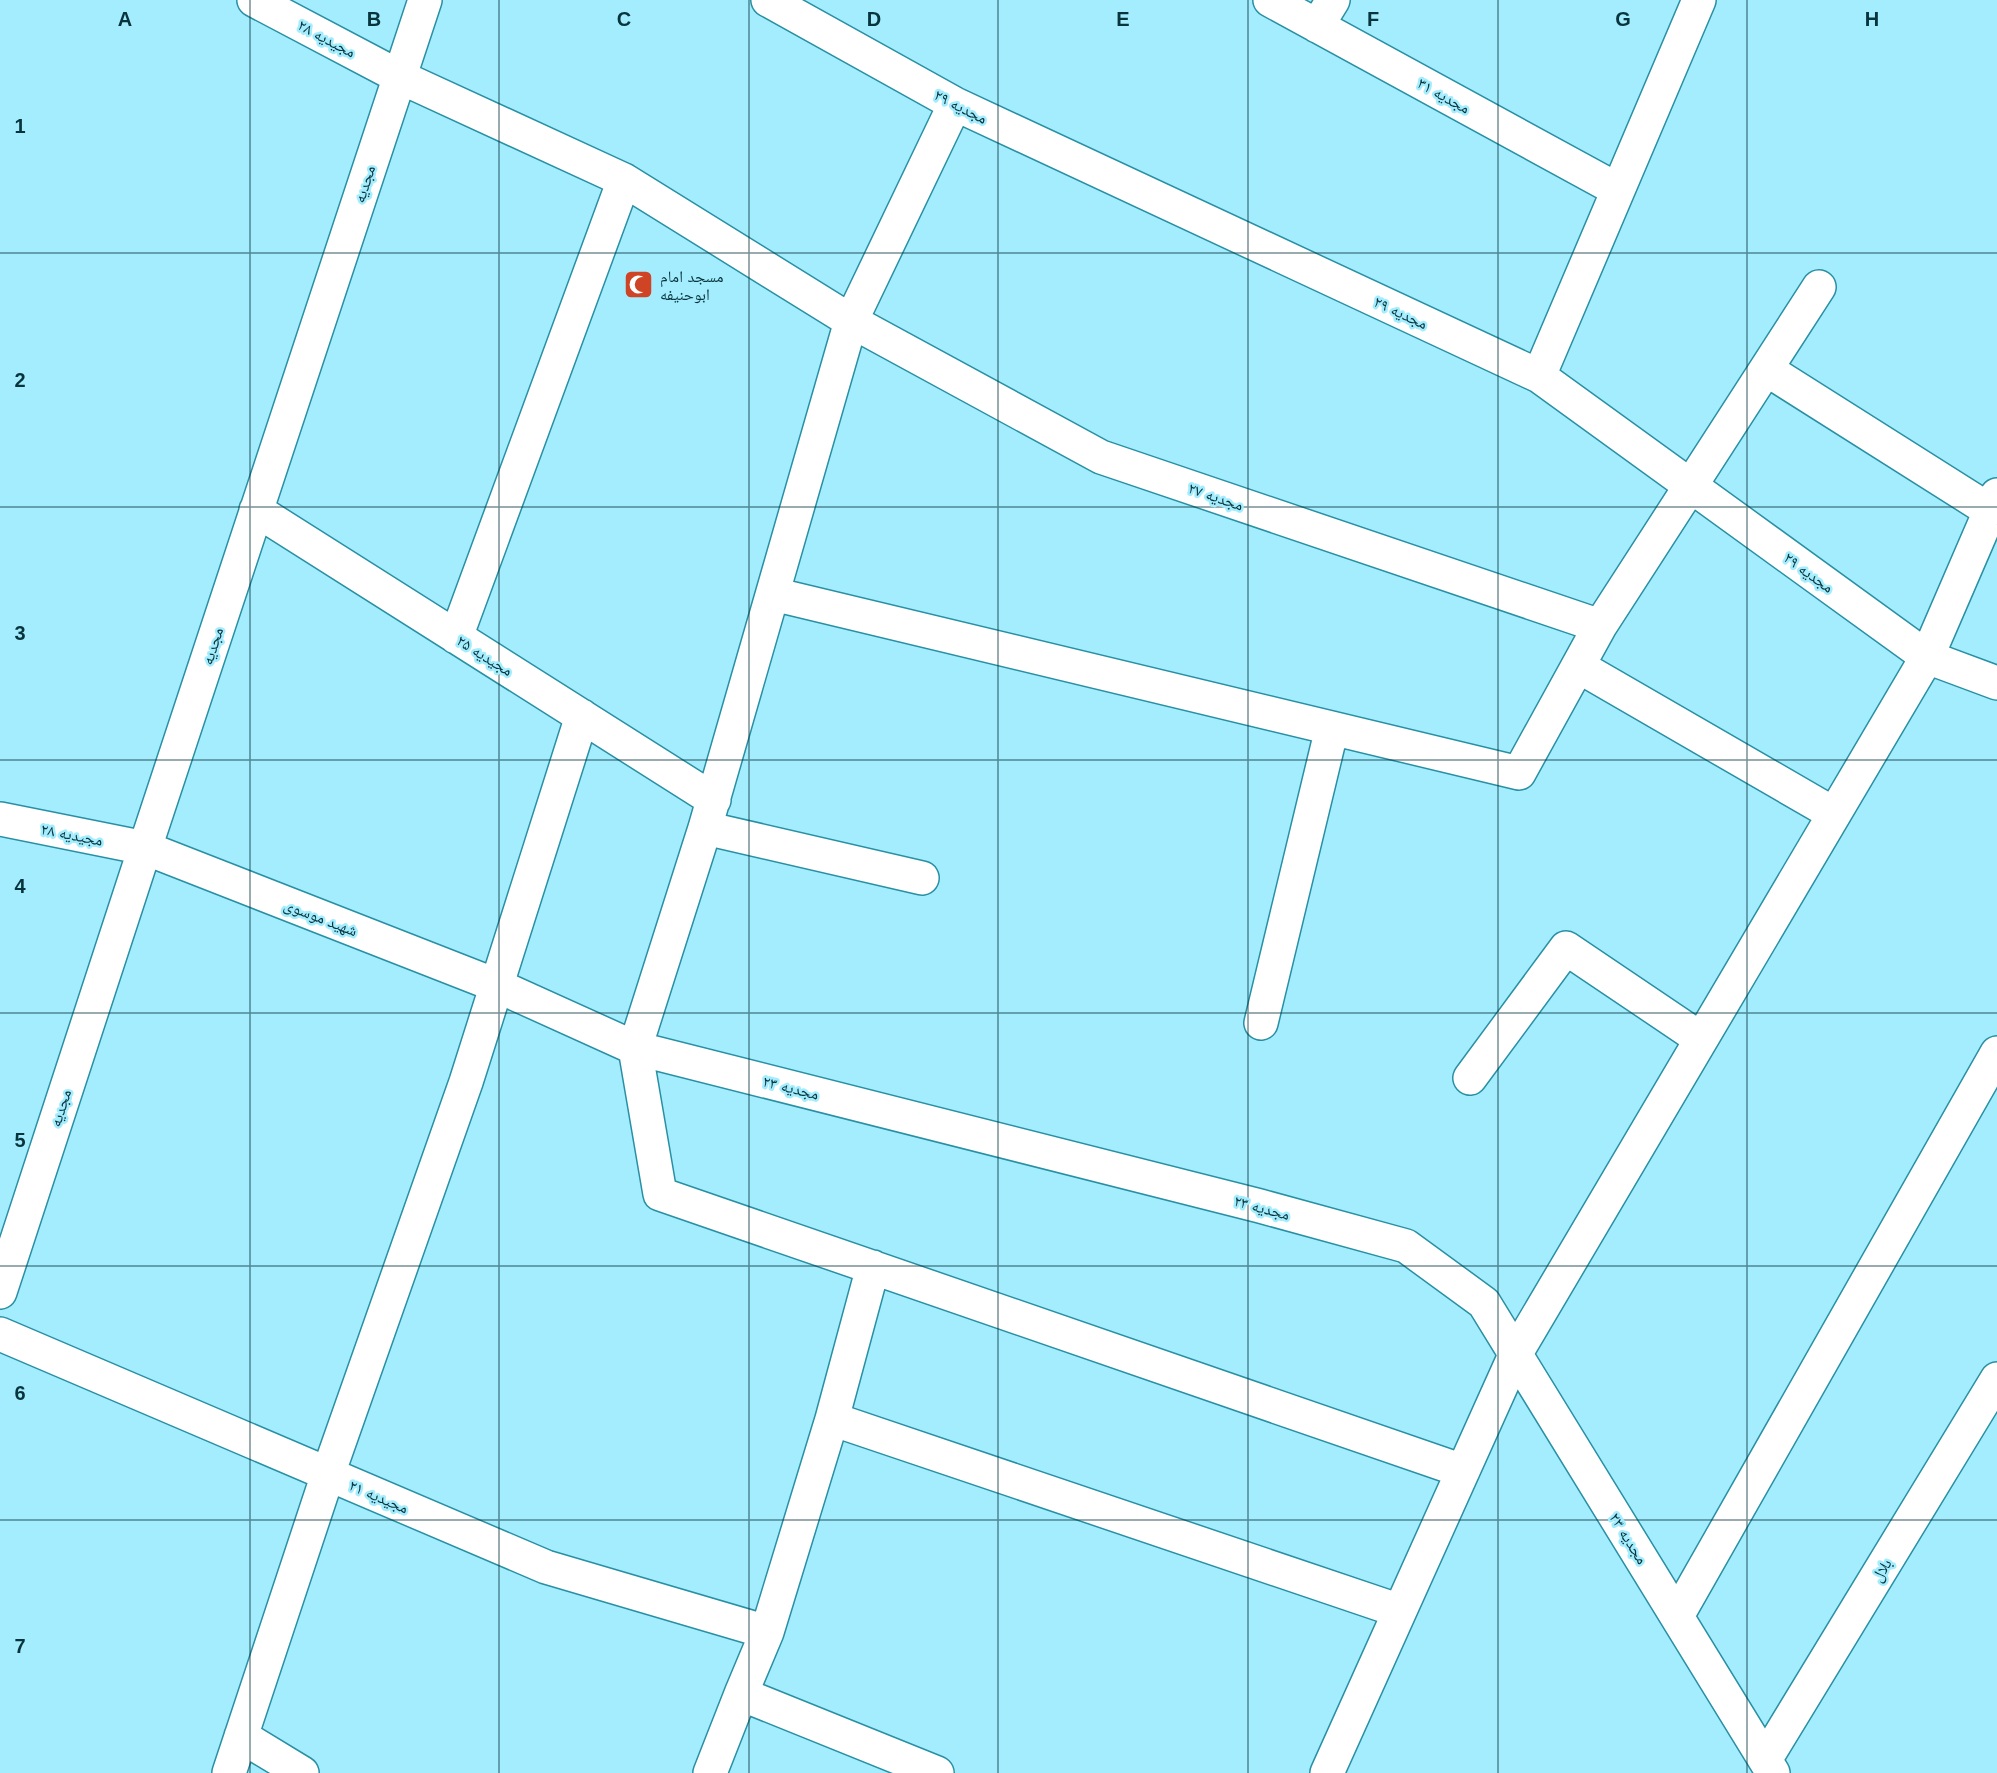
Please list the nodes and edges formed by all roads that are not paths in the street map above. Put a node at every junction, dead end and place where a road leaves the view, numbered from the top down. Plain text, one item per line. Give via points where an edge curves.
1 (254, 0) edge
2 (425, 0) edge
3 (768, 0) edge
4 (1270, 0) edge
5 (1699, 0) edge
6 (1325, 13) edge
7 (400, 77) junction
8 (955, 104) junction
9 (624, 180) junction
10 (1618, 190) junction
11 (1820, 287) dead end
12 (851, 321) junction
13 (1766, 369) junction
14 (1539, 376) junction
15 (1691, 486) junction
16 (1993, 502) edge
17 (256, 510) junction
18 (773, 594) junction
19 (1600, 626) junction
20 (456, 637) junction
21 (1927, 657) junction
22 (1578, 666) junction
23 (1997, 683) edge
24 (582, 716) junction
25 (1332, 728) junction
26 (710, 814) junction
27 (1834, 814) junction
28 (0, 819) edge
29 (145, 848) junction
30 (922, 878) dead end
31 (498, 986) junction
32 (1261, 1023) dead end
33 (1701, 1039) junction
34 (635, 1048) junction
35 (1997, 1053) edge
36 (1470, 1078) dead end
37 (873, 1267) junction
38 (0, 1290) edge
39 (0, 1334) edge
40 (1516, 1353) junction
41 (1997, 1379) edge
42 (831, 1419) junction
43 (1463, 1471) junction
44 (328, 1474) junction
45 (1400, 1611) junction
46 (1677, 1616) junction
47 (767, 1632) junction
48 (741, 1694) junction
49 (241, 1736) junction
50 (1769, 1767) edge
51 (229, 1773) edge
52 (302, 1773) edge
53 (710, 1773) edge
54 (937, 1773) edge
55 (1327, 1773) edge

1 - 7 street, مجیدیه ۲۸
2 - 7 street, مجدیه
3 - 8 street, مجدیه ۲۹
4 - 6 street, مجدیه ۳۱
5 - 10 street
6 - 10 street, مجدیه ۳۱
7 - 9 street, مجیدیه ۲۸
7 - 17 street, مجدیه
8 - 12 street
8 - 14 street, مجدیه ۲۹
9 - 12 street, مجدیه ۲۷
9 - 20 street
10 - 14 street
11 - 13 street
12 - 18 street
12 - 19 street, مجدیه ۲۷ via 1101,457
13 - 15 street
13 - 16 street
14 - 15 street, مجدیه ۲۹
15 - 19 street
15 - 21 street, مجدیه ۲۹
16 - 21 street
17 - 20 street, مجیدیه ۲۵
17 - 29 street, مجدیه
18 - 25 street
18 - 26 street
19 - 22 street
20 - 24 street, مجیدیه ۲۵
21 - 23 street, مجدیه ۲۹
21 - 27 street
22 - 25 street via 1519,773
22 - 27 street
24 - 26 street, مجیدیه ۲۵
24 - 31 street
25 - 32 street
26 - 30 street, مجیدیه ۲۵
26 - 34 street
27 - 33 street
28 - 29 street, مجیدیه ۲۸
29 - 31 street, شهید موسوی
29 - 38 street, مجدیه
31 - 34 street, مجدیه ۲۳
31 - 44 street
33 - 36 street via 1566,948
33 - 40 street
34 - 37 street via 660,1194
34 - 40 street, مجدیه ۲۳ via 1406,1246 1484,1303
35 - 46 street
37 - 42 street
37 - 43 street
39 - 44 street, مجیدیه ۲۱
40 - 43 street
40 - 46 street, مجدیه ۲۳
41 - 50 street, بلال
42 - 45 street
42 - 47 street
43 - 45 street
44 - 47 street, مجیدیه ۲۱ via 546,1567
44 - 49 street
45 - 55 street
46 - 50 street, مجدیه ۲۳
47 - 48 street
48 - 53 street
48 - 54 street
49 - 51 street
49 - 52 street

